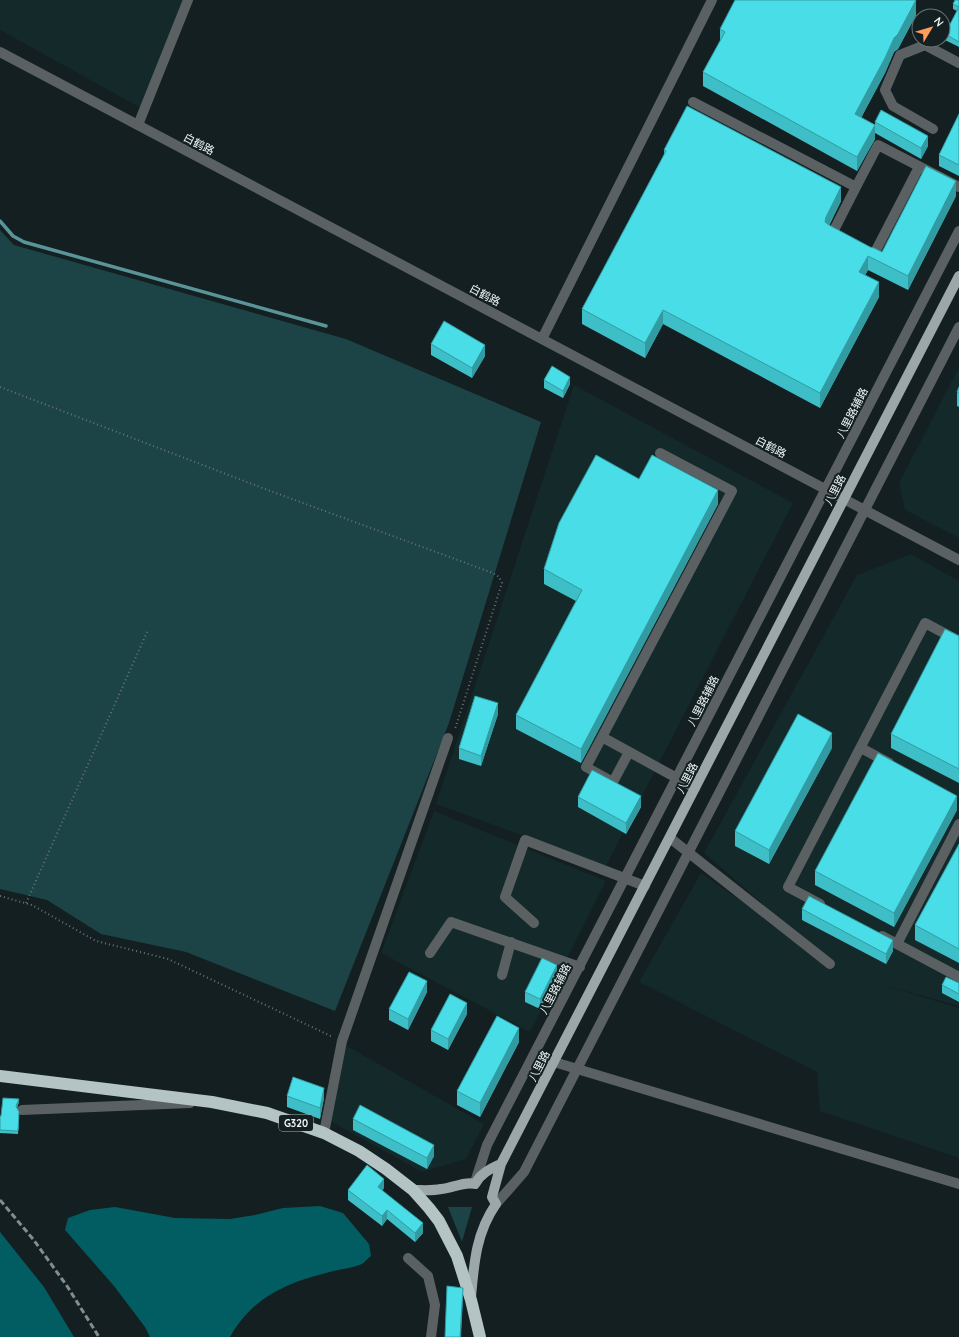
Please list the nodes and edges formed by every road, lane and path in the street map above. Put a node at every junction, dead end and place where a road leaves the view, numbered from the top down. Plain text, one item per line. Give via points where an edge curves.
1 (188, 0) edge
2 (712, 0) edge
3 (0, 52) edge
4 (959, 63) edge
5 (693, 102) dead end
6 (138, 125) junction
7 (933, 129) dead end
8 (919, 167) junction
9 (856, 187) junction
10 (959, 187) edge
11 (959, 231) edge
12 (846, 241) edge
13 (860, 248) edge
14 (959, 276) edge
15 (959, 327) edge
16 (542, 339) junction
17 (0, 387) edge
18 (660, 453) dead end
19 (826, 489) junction
20 (844, 499) junction
21 (865, 510) junction
22 (959, 560) edge
23 (148, 630) dead end
24 (959, 641) edge
25 (602, 737) junction
26 (448, 738) joint
27 (861, 748) junction
28 (629, 752) junction
29 (896, 766) edge
30 (677, 778) junction
31 (695, 788) junction
32 (959, 824) edge
33 (670, 838) junction
34 (688, 852) junction
35 (625, 878) junction
36 (645, 886) junction
37 (0, 896) edge
38 (26, 903) junction
39 (829, 909) edge
40 (534, 923) dead end
41 (876, 934) edge
42 (511, 942) junction
43 (897, 944) junction
44 (430, 953) dead end
45 (830, 964) dead end
46 (580, 967) junction
47 (502, 975) dead end
48 (959, 977) edge
49 (342, 1041) junction
50 (554, 1062) junction
51 (577, 1069) junction
52 (0, 1076) edge
53 (212, 1102) junction
54 (22, 1110) dead end
55 (324, 1133) junction
56 (501, 1164) junction
57 (475, 1184) junction
58 (959, 1184) edge
59 (413, 1190) junction
60 (496, 1204) junction
61 (408, 1258) dead end
62 (471, 1300) junction
63 (431, 1337) edge
64 (480, 1337) edge

1 - 6 street
2 - 16 street
3 - 6 street, 白鹤路
4 - 7 street via 924,45 900,55 884,90 893,106
5 - 9 street
6 - 16 street, 白鹤路
8 - 9 street via 878,145
8 - 10 street
8 - 13 street via 873,256
9 - 12 street via 832,234
11 - 19 street, 八里路辅路
14 - 20 main road, 八里路
15 - 21 street
16 - 19 street, 白鹤路
17 - 26 path via 499,577 502,583 454,730
18 - 25 street via 732,491
19 - 20 street, 白鹤路
19 - 30 street, 八里路辅路
20 - 21 street, 白鹤路
20 - 31 main road, 八里路
21 - 22 street, 白鹤路
21 - 34 street
23 - 38 path
24 - 27 street via 925,623
25 - 28 street
25 - 28 street via 586,767 613,782
26 - 49 street
27 - 29 street
27 - 39 street via 788,887
28 - 30 street
30 - 31 street
30 - 35 street, 八里路辅路
31 - 33 main road, 八里路
32 - 43 street
33 - 34 street
33 - 36 main road, 八里路
34 - 45 street
34 - 51 street
35 - 36 street
35 - 40 street via 525,840 505,897
35 - 46 street, 八里路辅路
36 - 50 main road, 八里路
37 - 38 path
38 - 49 path via 96,941 168,959
41 - 43 street
42 - 44 street via 451,922
42 - 46 street
42 - 47 street
43 - 48 street
46 - 57 street, 八里路辅路 via 487,1145
49 - 55 street
50 - 51 street
50 - 56 main road, 八里路
51 - 58 street
51 - 60 street via 524,1172
52 - 53 highway, G320
53 - 54 street
53 - 55 highway, G320 via 267,1113
55 - 59 highway, G320 via 370,1158
56 - 57 main road via 488,1170
56 - 60 main road, 八里路 via 492,1197
57 - 59 main road via 468,1182 441,1190
59 - 62 highway, G320 via 429,1208 448,1238 457,1256
60 - 62 main road via 486,1218 474,1260
61 - 63 street via 428,1276 435,1305
62 - 64 highway, G320

